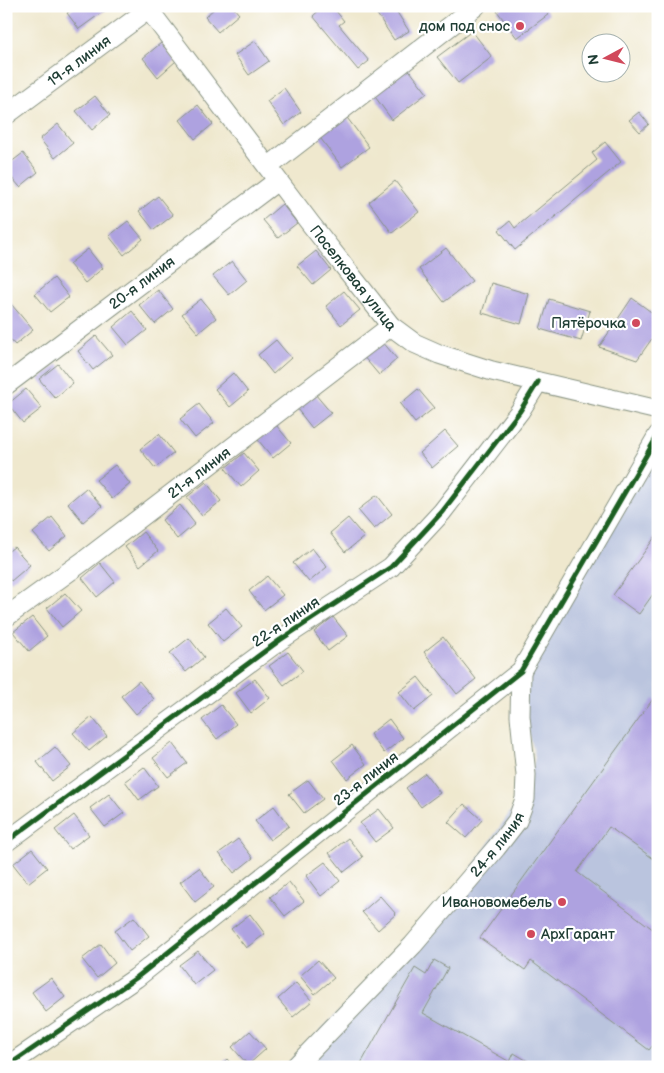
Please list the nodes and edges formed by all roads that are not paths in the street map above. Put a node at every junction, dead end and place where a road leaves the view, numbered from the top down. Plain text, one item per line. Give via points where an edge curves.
1 (476, 6) edge
2 (149, 8) edge
3 (6, 114) edge
4 (272, 174) junction
5 (391, 326) junction
6 (538, 382) junction
7 (6, 385) edge
8 (658, 410) edge
9 (658, 435) edge
10 (6, 617) edge
11 (521, 671) junction
12 (6, 842) edge
13 (6, 1067) edge
14 (296, 1067) edge

1 - 4 street, 20-я линия
2 - 3 street, 19-я линия
2 - 4 street, Поселковая улица
4 - 5 street, Поселковая улица
4 - 7 street, 20-я линия
5 - 6 street, Поселковая улица via 414,343 439,354
5 - 10 street, 21-я линия
6 - 8 street, Поселковая улица
6 - 12 street, 22-я линия via 520,411 442,512 391,567 280,640
9 - 11 street, 23-я линия
11 - 13 street, 23-я линия via 136,978
11 - 14 street, 24-я линия via 520,716 526,775 525,799 517,820 413,945

